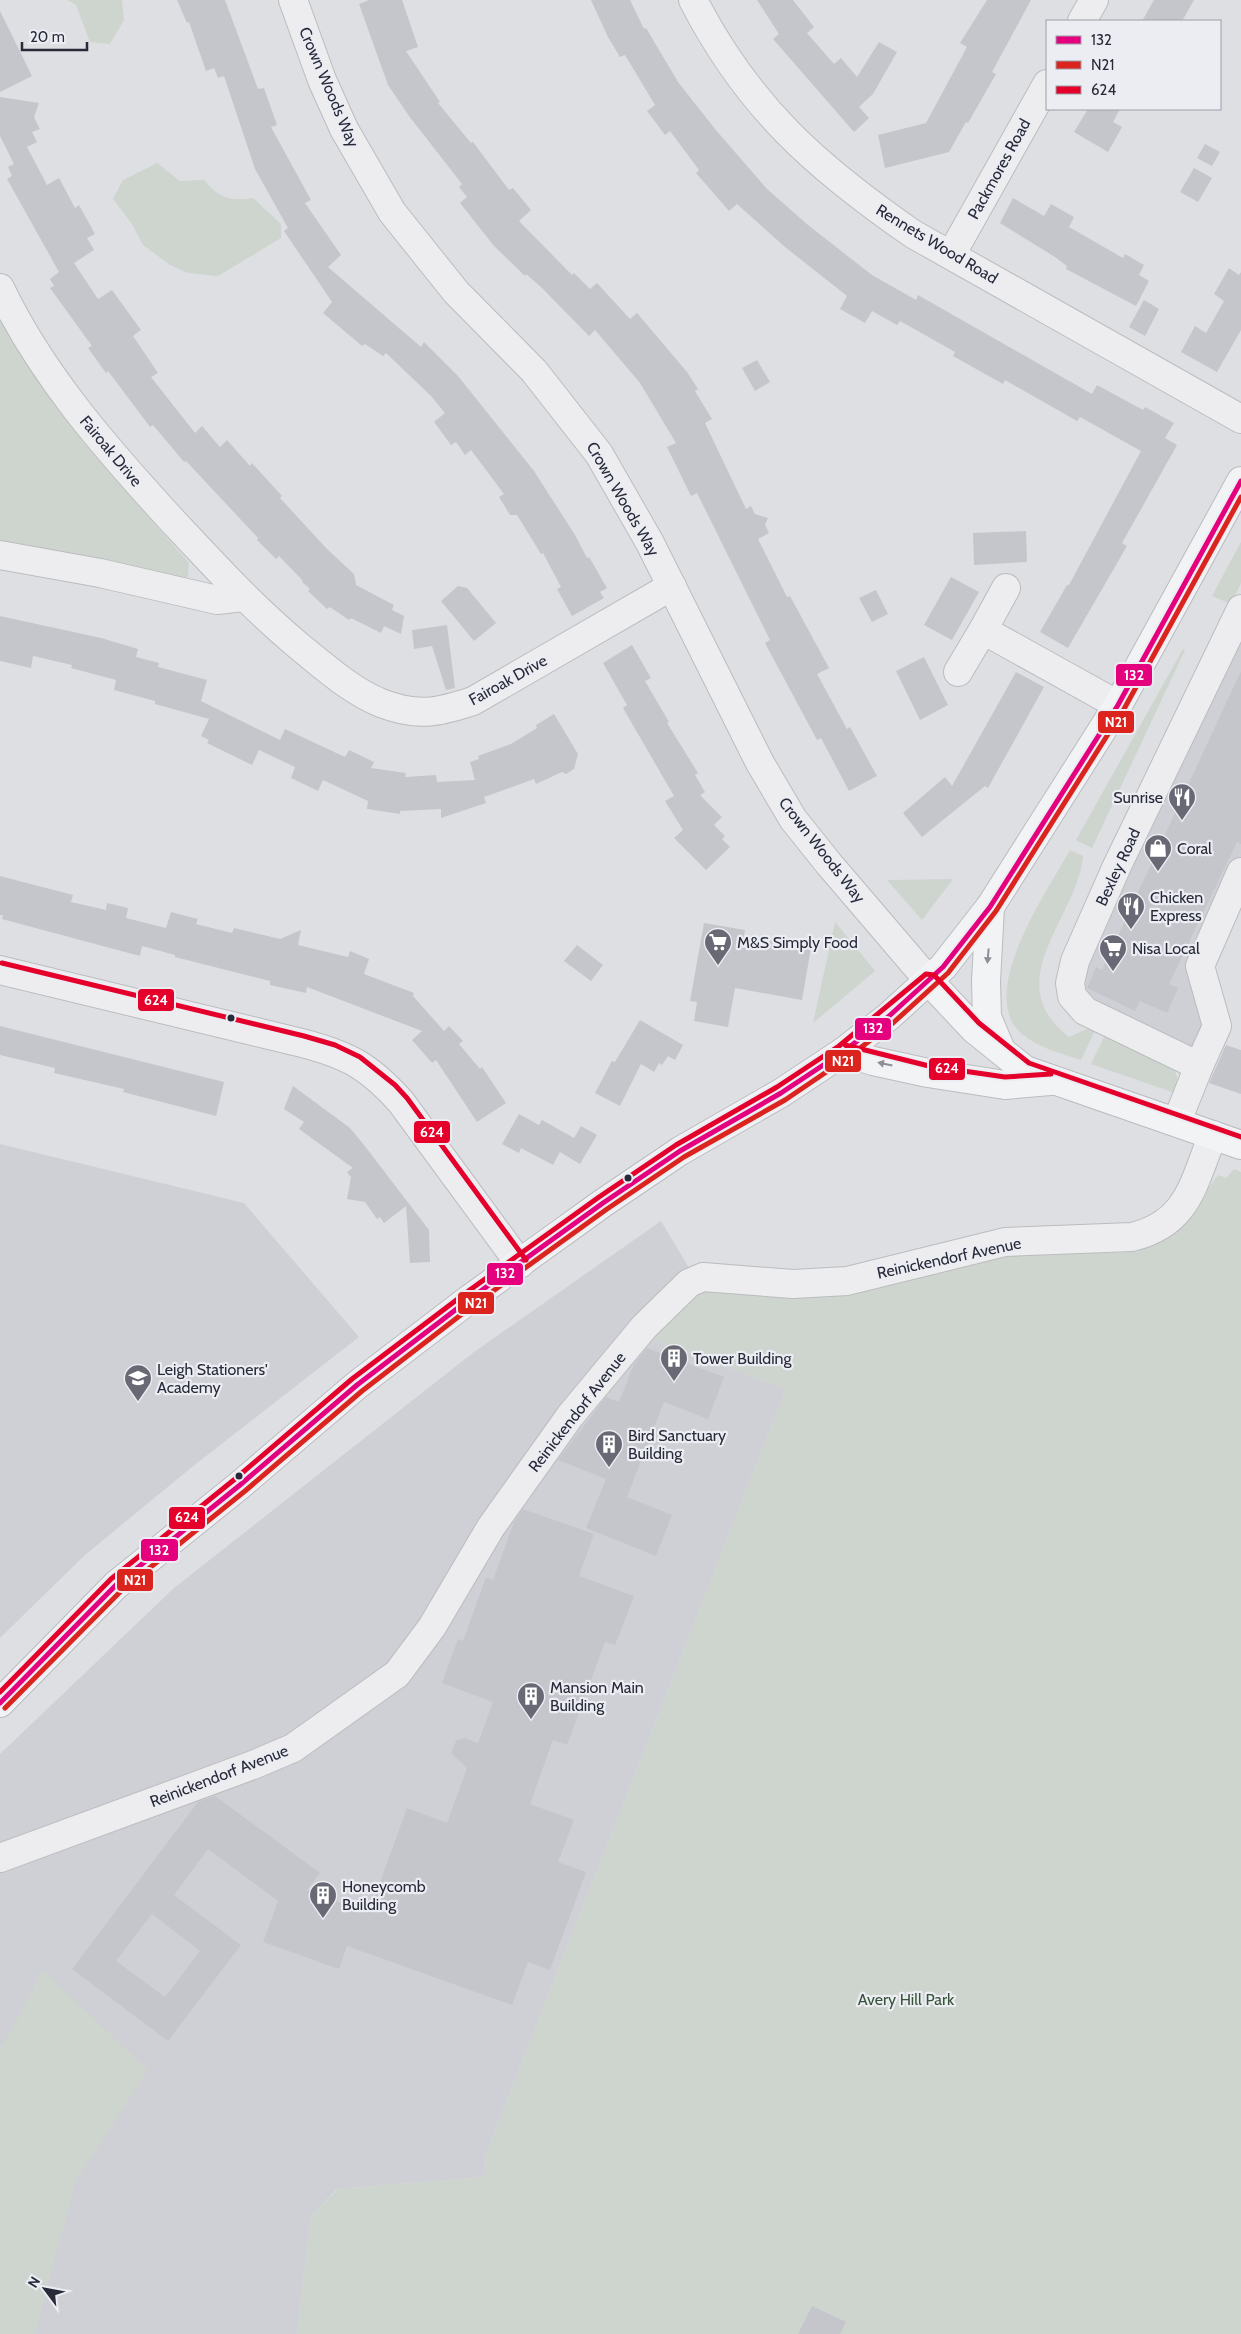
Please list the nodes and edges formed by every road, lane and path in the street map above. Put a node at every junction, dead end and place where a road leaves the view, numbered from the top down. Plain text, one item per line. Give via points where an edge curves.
1 (293, 0) edge
2 (693, 0) edge
3 (1094, 0) edge
4 (1083, 20) edge
5 (1046, 86) edge
6 (951, 254) junction
7 (0, 288) edge
8 (1241, 420) edge
9 (1241, 481) edge
10 (0, 555) edge
11 (672, 586) junction
12 (1006, 588) dead end
13 (244, 597) junction
14 (1241, 608) edge
15 (983, 630) junction
16 (958, 672) dead end
17 (1118, 705) junction
18 (1241, 872) edge
19 (990, 907) junction
20 (0, 970) edge
21 (929, 981) junction
22 (843, 1052) junction
23 (1001, 1052) junction
24 (1199, 1066) junction
25 (1054, 1081) junction
26 (1177, 1122) junction
27 (1213, 1135) junction
28 (1241, 1145) edge
29 (520, 1264) junction
30 (0, 1703) edge
31 (0, 1858) edge

1 - 11 street, Crown Woods Way via 344,129 392,212 456,292 534,371 579,426 617,482
2 - 6 street, Rennets Wood Road via 706,26 751,92 785,132 864,200 913,234
3 - 4 street
5 - 6 street, Packmores Road
6 - 8 street, Rennets Wood Road
7 - 13 street, Fairoak Drive via 12,313 73,405 119,463
9 - 17 main road
10 - 13 street via 100,573 217,600
11 - 13 street, Fairoak Drive via 472,701 421,713 380,702 361,692 320,663
11 - 21 street, Crown Woods Way via 760,763 794,819
12 - 15 street
14 - 24 street, Bexley Road via 1117,866 1075,961 1070,983 1072,996 1085,1011
15 - 16 street
15 - 17 street
17 - 19 main road
18 - 24 street via 1200,966 1217,1026
19 - 21 main road
19 -> 23 main road via 987,1016
20 - 29 street via 305,1044 358,1062 382,1080 401,1102
21 - 22 main road
21 - 23 main road
25 -> 22 main road via 1005,1085 928,1073
22 - 29 main road via 785,1091 680,1151
23 - 25 main road via 1025,1070
24 - 26 street
25 - 26 main road
26 - 27 main road
27 - 28 main road
27 - 31 street, Reinickendorf Avenue via 1186,1203 1168,1222 1151,1233 1132,1237 1005,1242 847,1281 793,1284 704,1276 689,1284 644,1327 570,1416 491,1527 432,1627 397,1674 293,1748
29 - 30 main road via 357,1385 116,1585

